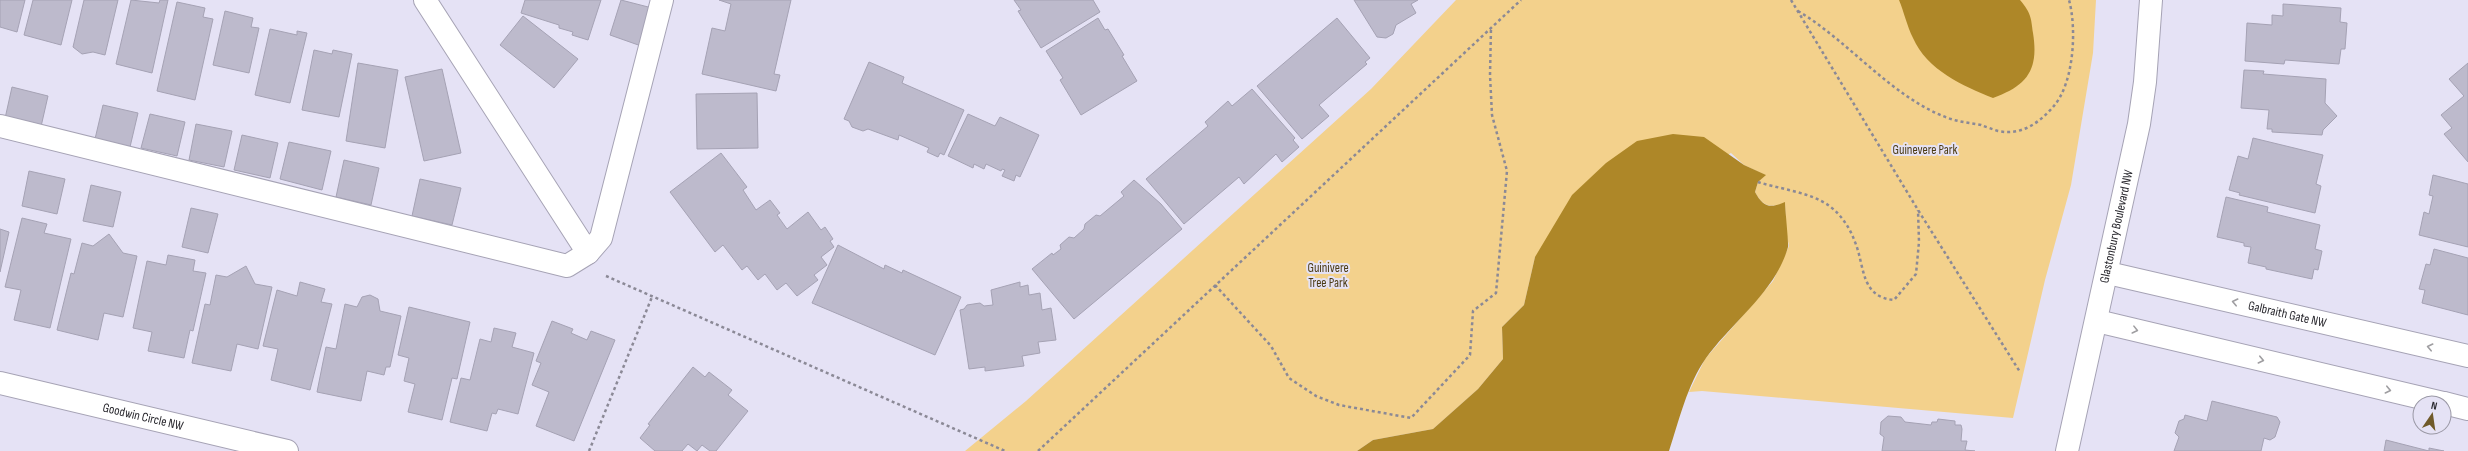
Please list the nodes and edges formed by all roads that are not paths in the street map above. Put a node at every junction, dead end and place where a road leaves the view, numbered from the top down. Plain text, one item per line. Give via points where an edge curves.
1 (425, 0) edge
2 (662, 0) edge
3 (2151, 0) edge
4 (0, 126) edge
5 (588, 253) junction
6 (2108, 273) junction
7 (2097, 321) junction
8 (2468, 356) edge
9 (0, 383) edge
10 (2412, 395) edge
11 (2452, 405) edge
12 (2468, 409) edge
13 (287, 451) edge
14 (2067, 451) edge

1 - 5 street
2 - 5 street via 601,238
3 - 6 street, Glastonbury Boulevard NW via 2139,124
4 - 5 street via 567,266
6 - 7 street, Glastonbury Boulevard NW
8 -> 6 street, Galbraith Gate NW
7 -> 10 street
7 - 14 street, Glastonbury Boulevard NW
9 - 13 street, Goodwin Circle NW
11 - 12 street

